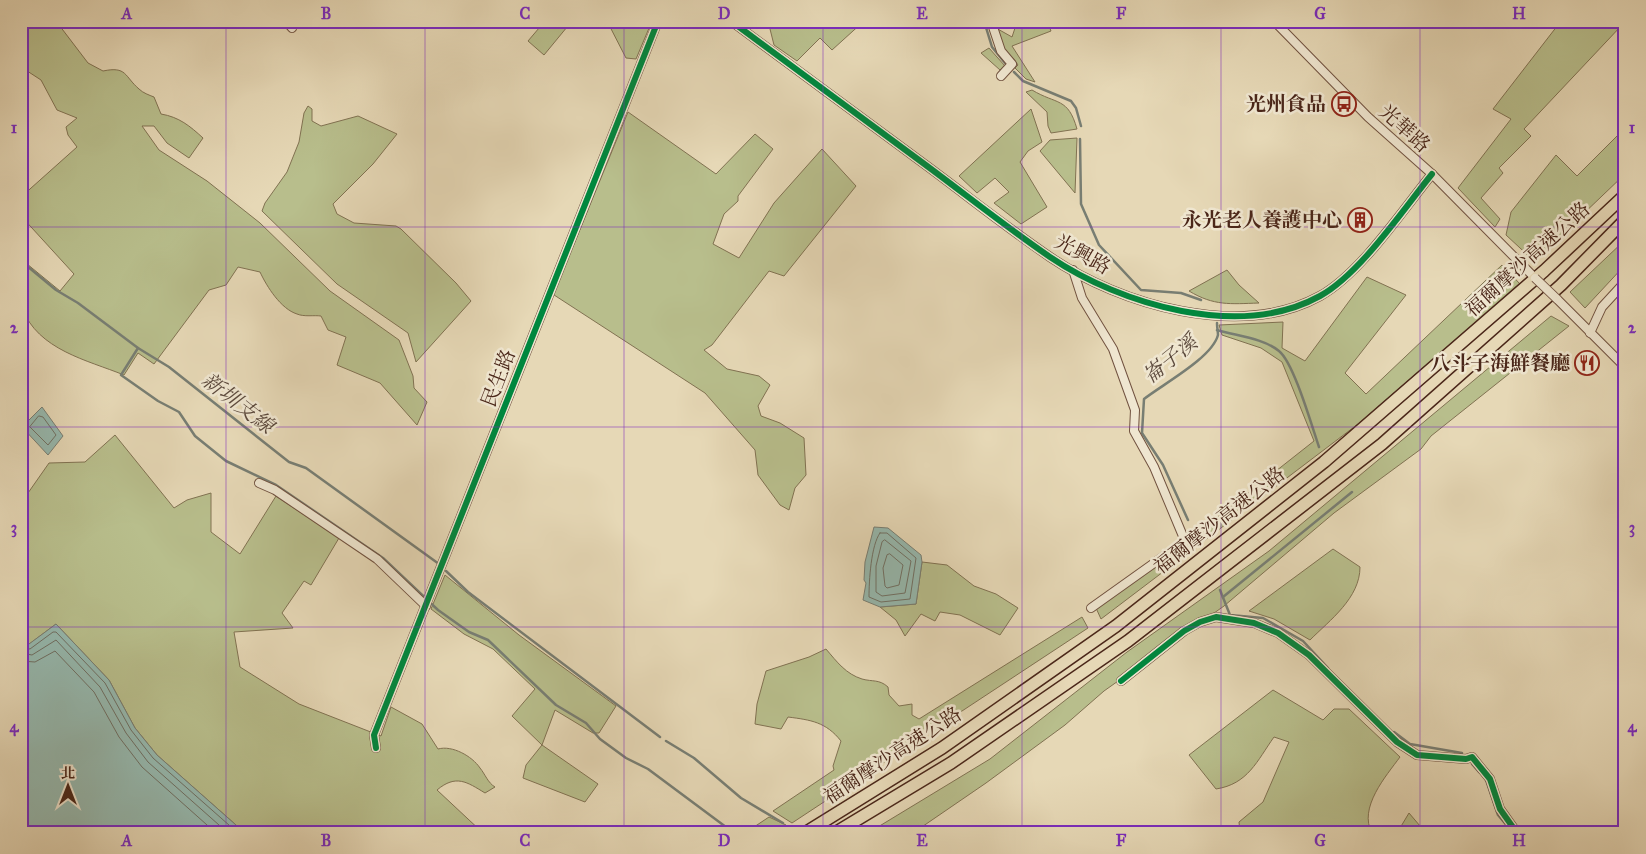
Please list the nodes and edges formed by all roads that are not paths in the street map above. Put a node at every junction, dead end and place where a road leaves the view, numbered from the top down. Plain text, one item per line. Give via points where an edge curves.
1 (658, 21) edge
2 (731, 21) edge
3 (991, 21) edge
4 (1274, 21) edge
5 (1001, 76) dead end
6 (1432, 174) junction
7 (1625, 195) edge
8 (1625, 220) edge
9 (1073, 270) junction
10 (1625, 282) edge
11 (1590, 332) junction
12 (1625, 367) edge
13 (259, 484) dead end
14 (426, 606) junction
15 (1092, 608) dead end
16 (1121, 681) dead end
17 (376, 748) dead end
18 (805, 833) edge
19 (835, 833) edge
20 (1517, 833) edge

1 - 14 street, 民生路
2 - 9 street, 光興路 via 1050,257
3 - 5 street via 1001,51 1012,64
4 - 6 street, 光華路 via 1368,117
6 - 9 street, 光興路 via 1351,274 1321,296 1276,312 1252,316 1210,316 1155,305
6 - 11 street, 光華路, bridge
7 - 18 highway, 福爾摩沙高速公路 via 1544,271 1324,462 1116,626 942,748
8 - 19 highway, 福爾摩沙高速公路 via 1561,286 1382,444 1128,641 951,762
9 - 15 street via 1082,298 1113,349 1135,410 1134,431 1154,467 1185,541
10 - 11 street via 1602,307
11 - 12 street
13 - 14 street via 275,490 377,559
14 - 17 street, 民生路 via 374,735
16 - 20 street via 1200,622 1216,617 1254,623 1278,633 1309,655 1397,742 1417,755 1472,757 1490,779 1500,809

